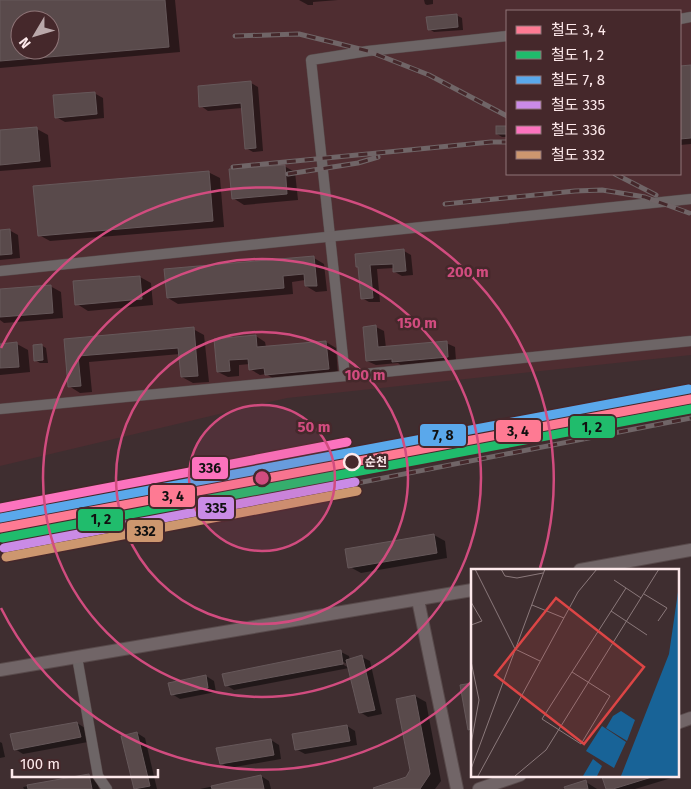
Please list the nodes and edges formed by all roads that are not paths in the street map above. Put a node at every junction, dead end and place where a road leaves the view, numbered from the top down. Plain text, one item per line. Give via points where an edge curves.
1 (506, 36) edge
2 (691, 199) edge
3 (331, 237) junction
4 (0, 271) edge
5 (691, 341) edge
6 (345, 376) junction
7 (0, 409) edge
8 (691, 550) edge
9 (586, 569) edge
10 (471, 590) edge
11 (418, 600) junction
12 (77, 658) junction
13 (0, 670) edge
14 (691, 718) edge
15 (678, 723) edge
16 (517, 776) edge
17 (107, 789) edge
18 (457, 789) edge
19 (479, 789) edge

1 - 3 street via 311,60
2 - 3 street
3 - 4 street
3 - 6 street
5 - 6 street
6 - 7 street
8 - 9 main road
10 - 11 main road
11 - 12 main road
11 - 18 main road
12 - 13 main road
12 - 17 street via 98,776
14 - 15 main road
16 - 19 main road

